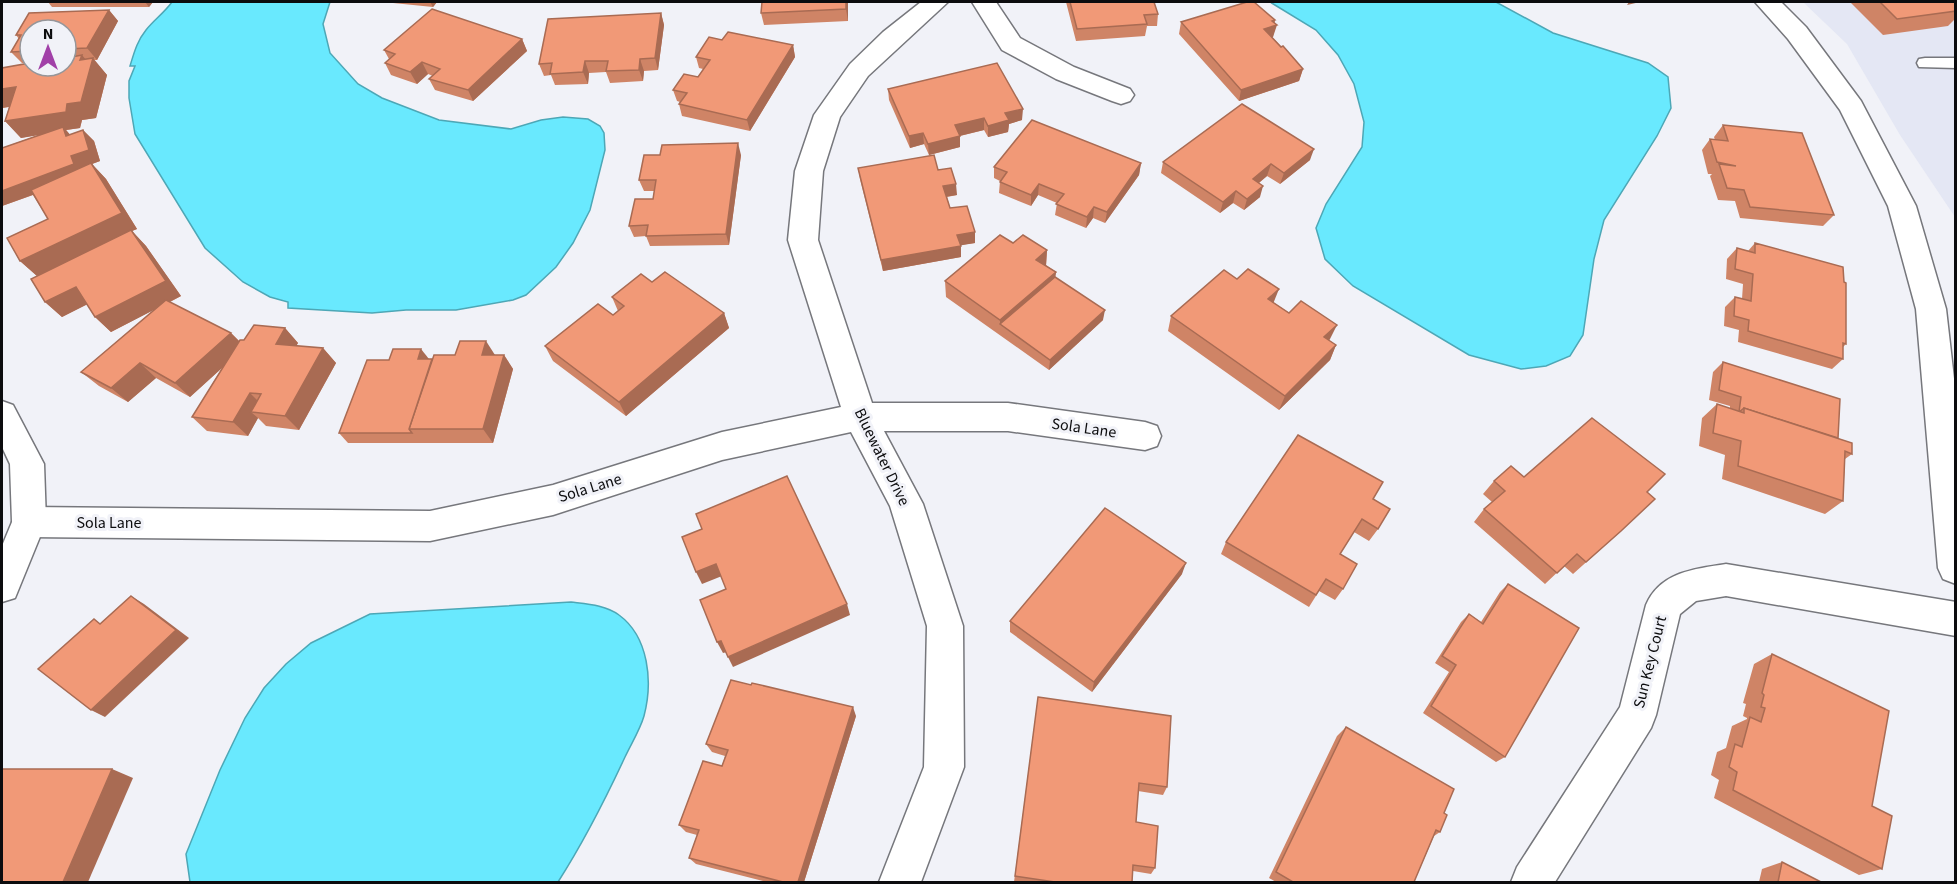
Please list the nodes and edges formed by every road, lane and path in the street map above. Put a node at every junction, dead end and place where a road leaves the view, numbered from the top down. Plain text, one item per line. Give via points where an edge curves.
1 (936, 2) edge
2 (984, 2) edge
3 (1767, 2) edge
4 (1925, 63) dead end
5 (1956, 63) edge
6 (1121, 95) dead end
7 (2, 415) edge
8 (860, 417) junction
9 (1145, 436) dead end
10 (29, 522) junction
11 (1956, 568) edge
12 (2, 586) edge
13 (1956, 619) edge
14 (900, 882) edge
15 (1532, 882) edge

1 - 8 street, Bluewater Drive via 860,70 827,115 809,171 803,240
2 - 6 street via 1011,44 1065,73
3 - 11 street via 1797,33 1852,107 1902,206 1931,309
4 - 5 lane
7 - 10 street via 27,464
8 - 9 street, Sola Lane via 1008,417
8 - 10 street, Sola Lane via 722,446 553,500 430,526
8 - 14 street, Bluewater Drive via 906,504 945,626 944,767
10 - 12 street
13 - 15 street, Sun Key Court via 1726,580 1688,586 1664,605 1637,715

